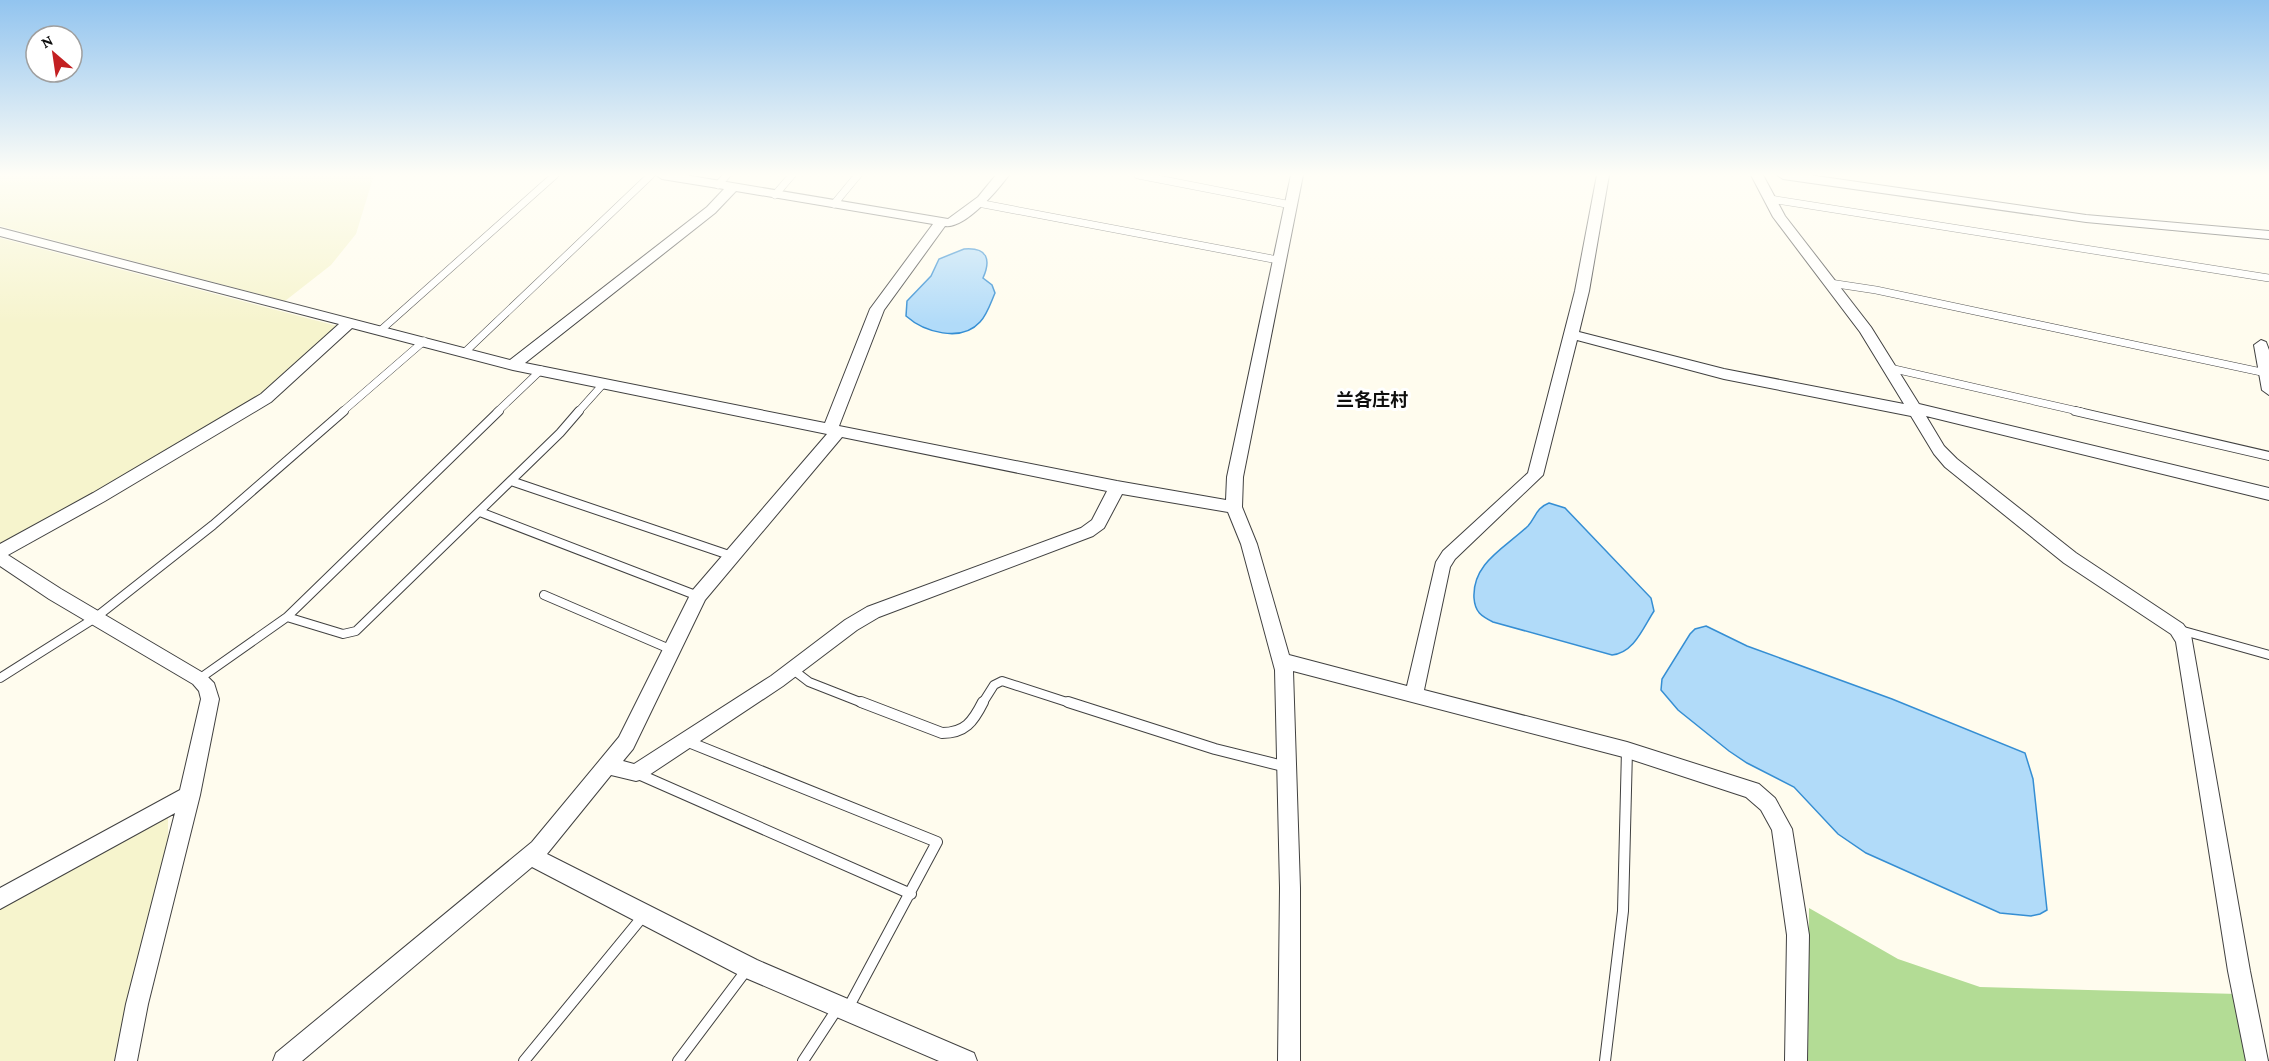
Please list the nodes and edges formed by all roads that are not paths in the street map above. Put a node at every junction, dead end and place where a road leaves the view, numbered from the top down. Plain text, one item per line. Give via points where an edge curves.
1 (499, 225) edge
2 (599, 225) edge
3 (692, 225) edge
4 (939, 225) edge
5 (1091, 225) edge
6 (1286, 225) edge
7 (1593, 225) edge
8 (1785, 225) edge
9 (1931, 225) edge
10 (2146, 225) edge
11 (0, 232) edge
12 (2269, 234) edge
13 (1278, 260) junction
14 (2269, 278) edge
15 (1830, 283) junction
16 (350, 322) junction
17 (381, 330) junction
18 (1570, 334) junction
19 (424, 341) junction
20 (2262, 345) dead end
21 (465, 352) junction
22 (513, 365) junction
23 (1890, 368) junction
24 (541, 370) junction
25 (604, 383) junction
26 (2268, 384) edge
27 (1915, 410) junction
28 (834, 430) junction
29 (2269, 456) edge
30 (512, 481) junction
31 (1117, 487) junction
32 (2269, 494) edge
33 (1234, 507) junction
34 (480, 512) junction
35 (0, 552) edge
36 (732, 556) junction
37 (0, 558) edge
38 (544, 595) dead end
39 (698, 596) junction
40 (287, 617) junction
41 (95, 618) junction
42 (2176, 629) junction
43 (672, 650) junction
44 (2269, 655) edge
45 (1282, 661) junction
46 (792, 669) junction
47 (0, 678) edge
48 (199, 679) junction
49 (1414, 695) junction
50 (686, 740) junction
51 (1627, 750) junction
52 (608, 766) junction
53 (1287, 767) junction
54 (636, 773) junction
55 (190, 795) junction
56 (530, 856) junction
57 (911, 894) junction
58 (0, 899) edge
59 (645, 915) junction
60 (749, 968) junction
61 (843, 1008) junction
62 (938, 1056) edge
63 (126, 1061) edge
64 (284, 1061) edge
65 (524, 1061) edge
66 (678, 1061) edge
67 (802, 1061) edge
68 (966, 1061) edge
69 (1289, 1061) edge
70 (1605, 1061) edge
71 (1796, 1061) edge
72 (2257, 1061) edge

1 - 17 lane
2 - 21 lane
3 - 22 street
4 - 28 street via 877,309
5 - 13 lane
6 - 13 street
7 - 18 street
8 - 15 street
9 - 14 lane
10 - 12 street
11 - 16 street
13 - 33 street via 1235,477
15 - 23 street
15 - 26 lane via 1876,290
16 - 17 street
16 - 35 street via 266,398
17 - 19 street
18 - 27 street via 1724,374
18 - 49 street via 1535,475 1449,555 1442,567
19 - 21 street
19 - 41 lane via 213,525
20 - 26 street
21 - 22 street
22 - 24 street
23 - 27 street
23 - 29 lane
24 - 25 street
24 - 40 lane
25 - 28 street
25 - 30 lane
27 - 32 street
27 - 42 street via 1951,463 2070,558
28 - 31 street
28 - 36 street
30 - 34 lane
30 - 36 lane
31 - 33 street
31 - 46 street via 1098,524 1087,532 889,604 851,625
33 - 45 street via 1249,544
34 - 39 lane
34 - 40 lane via 356,631 343,634
36 - 39 street
37 - 41 street
38 - 43 lane
39 - 43 street
40 - 48 lane
41 - 47 lane
41 - 48 street
42 - 44 lane
42 - 72 street via 2186,640
43 - 52 street via 626,743
45 - 49 street
45 - 53 street
46 - 50 street
46 - 53 lane via 809,682 942,733 959,733 970,725 994,684 1002,681 1215,749
48 - 55 street via 208,688 210,699
49 - 51 street
50 - 54 street
50 - 57 lane via 938,842
51 - 70 lane via 1623,911
51 - 71 street via 1742,785 1774,812 1782,829 1798,935
52 - 54 street
52 - 56 street
53 - 69 street
54 - 57 lane
55 - 58 street
55 - 63 street
56 - 59 street
56 - 64 street
57 - 61 lane
59 - 60 street
59 - 65 lane
60 - 61 street
60 - 66 lane
61 - 62 street
61 - 67 lane
62 - 68 street

